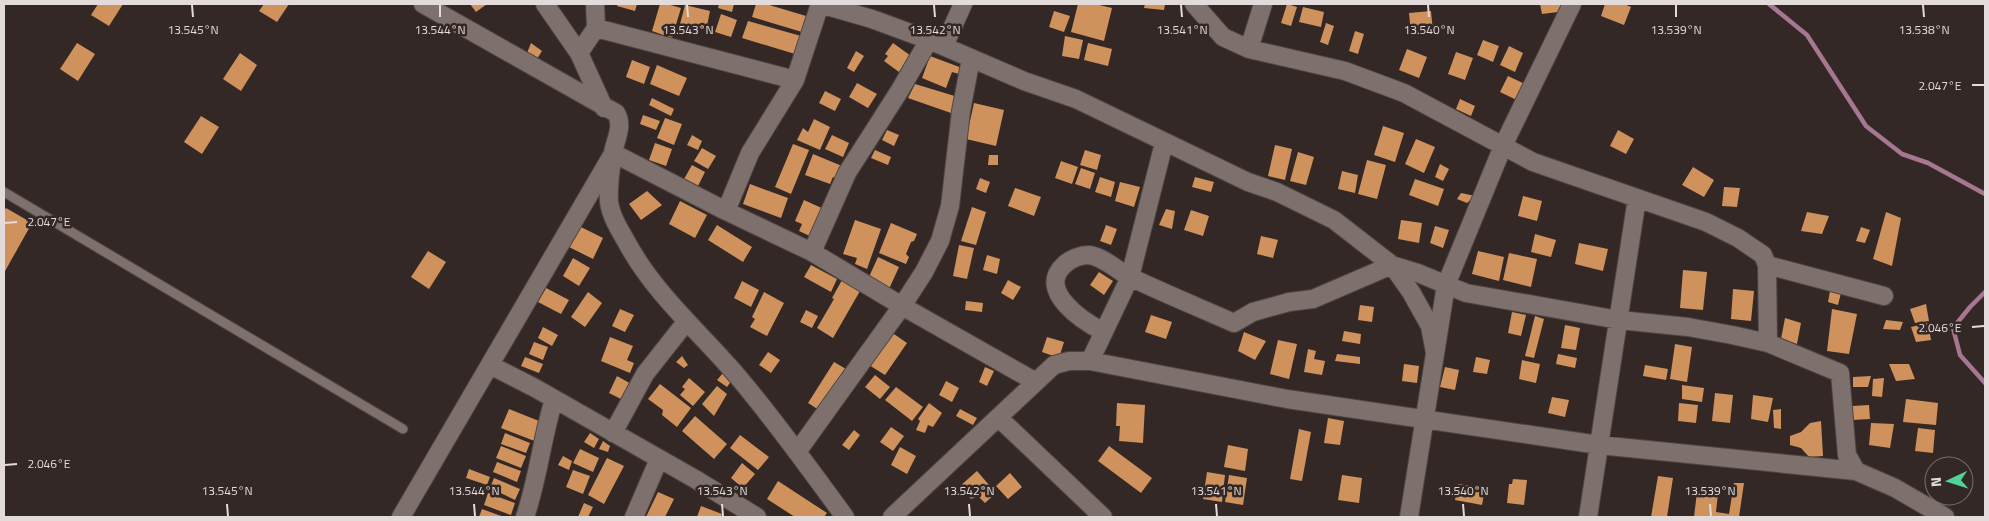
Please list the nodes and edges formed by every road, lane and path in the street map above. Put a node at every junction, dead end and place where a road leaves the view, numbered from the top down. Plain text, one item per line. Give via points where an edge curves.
1 (423, 4) edge
2 (545, 4) edge
3 (595, 4) edge
4 (820, 4) edge
5 (963, 4) edge
6 (1194, 4) edge
7 (1263, 4) edge
8 (1572, 4) edge
9 (596, 28) junction
10 (937, 43) junction
11 (1249, 49) junction
12 (579, 53) junction
13 (971, 58) junction
14 (795, 80) junction
15 (604, 108) junction
16 (1164, 143) junction
17 (1503, 146) junction
18 (613, 153) junction
19 (4, 192) edge
20 (1637, 198) junction
21 (726, 212) junction
22 (812, 252) junction
23 (1392, 265) junction
24 (1767, 265) junction
25 (1130, 277) junction
26 (1446, 285) junction
27 (1884, 296) dead end
28 (902, 306) junction
29 (1619, 320) junction
30 (686, 322) junction
31 (1104, 332) junction
32 (1768, 343) junction
33 (1435, 352) junction
34 (1090, 361) junction
35 (490, 365) junction
36 (1036, 382) junction
37 (554, 399) junction
38 (999, 418) junction
39 (1425, 420) junction
40 (402, 429) dead end
41 (613, 433) junction
42 (1599, 445) junction
43 (797, 452) junction
44 (659, 458) junction
45 (1856, 471) junction
46 (1928, 512) edge
47 (747, 515) edge
48 (401, 517) edge
49 (525, 517) edge
50 (634, 517) edge
51 (845, 517) edge
52 (892, 517) edge
53 (1103, 517) edge
54 (1409, 517) edge
55 (1588, 517) edge
56 (1945, 517) edge

1 - 15 street
2 - 12 street
3 - 9 street
4 - 10 street
4 - 14 street
5 - 10 street
6 - 11 street via 1223,37
7 - 11 street
8 - 17 street
9 - 12 street
9 - 14 street
10 - 13 street
10 - 22 street via 900,90 847,173
11 - 17 street via 1345,71 1404,93
12 - 15 street
13 - 16 street via 1076,99
13 - 28 street via 950,206 943,232 924,272
14 - 21 street via 750,153
15 - 18 street via 614,111 618,117 619,131
16 - 23 street via 1334,220
16 - 25 street
17 - 20 street via 1542,165
17 - 26 street
18 - 21 street
18 - 30 street via 609,202 612,214 651,279
18 - 35 street
19 - 40 lane
20 - 24 street via 1706,222 1738,238 1763,255
20 - 29 street
21 - 22 street
22 - 28 street
23 - 25 street via 1313,299 1253,312 1234,323
23 - 26 street
23 - 33 street via 1430,326
24 - 27 street
24 - 32 street
25 - 31 street
25 - 31 street via 1100,258 1088,255 1062,266 1057,276 1056,287 1066,306
26 - 29 street via 1466,293
26 - 33 street
28 - 36 street
28 - 43 street
29 - 32 street via 1688,327
29 - 42 street
30 - 41 street via 645,374
30 - 43 street via 738,377
31 - 34 street
32 - 45 street via 1840,373 1847,454
33 - 39 street
34 - 36 street via 1054,365
34 - 39 street via 1287,399
35 - 37 street
35 - 48 street
36 - 38 street
37 - 41 street
37 - 49 street
38 - 52 street
38 - 53 street
39 - 42 street
39 - 54 street
41 - 44 street
42 - 45 street
42 - 55 street
43 - 51 street
44 - 47 street
44 - 50 street
45 - 46 street via 1895,488
46 - 56 street

